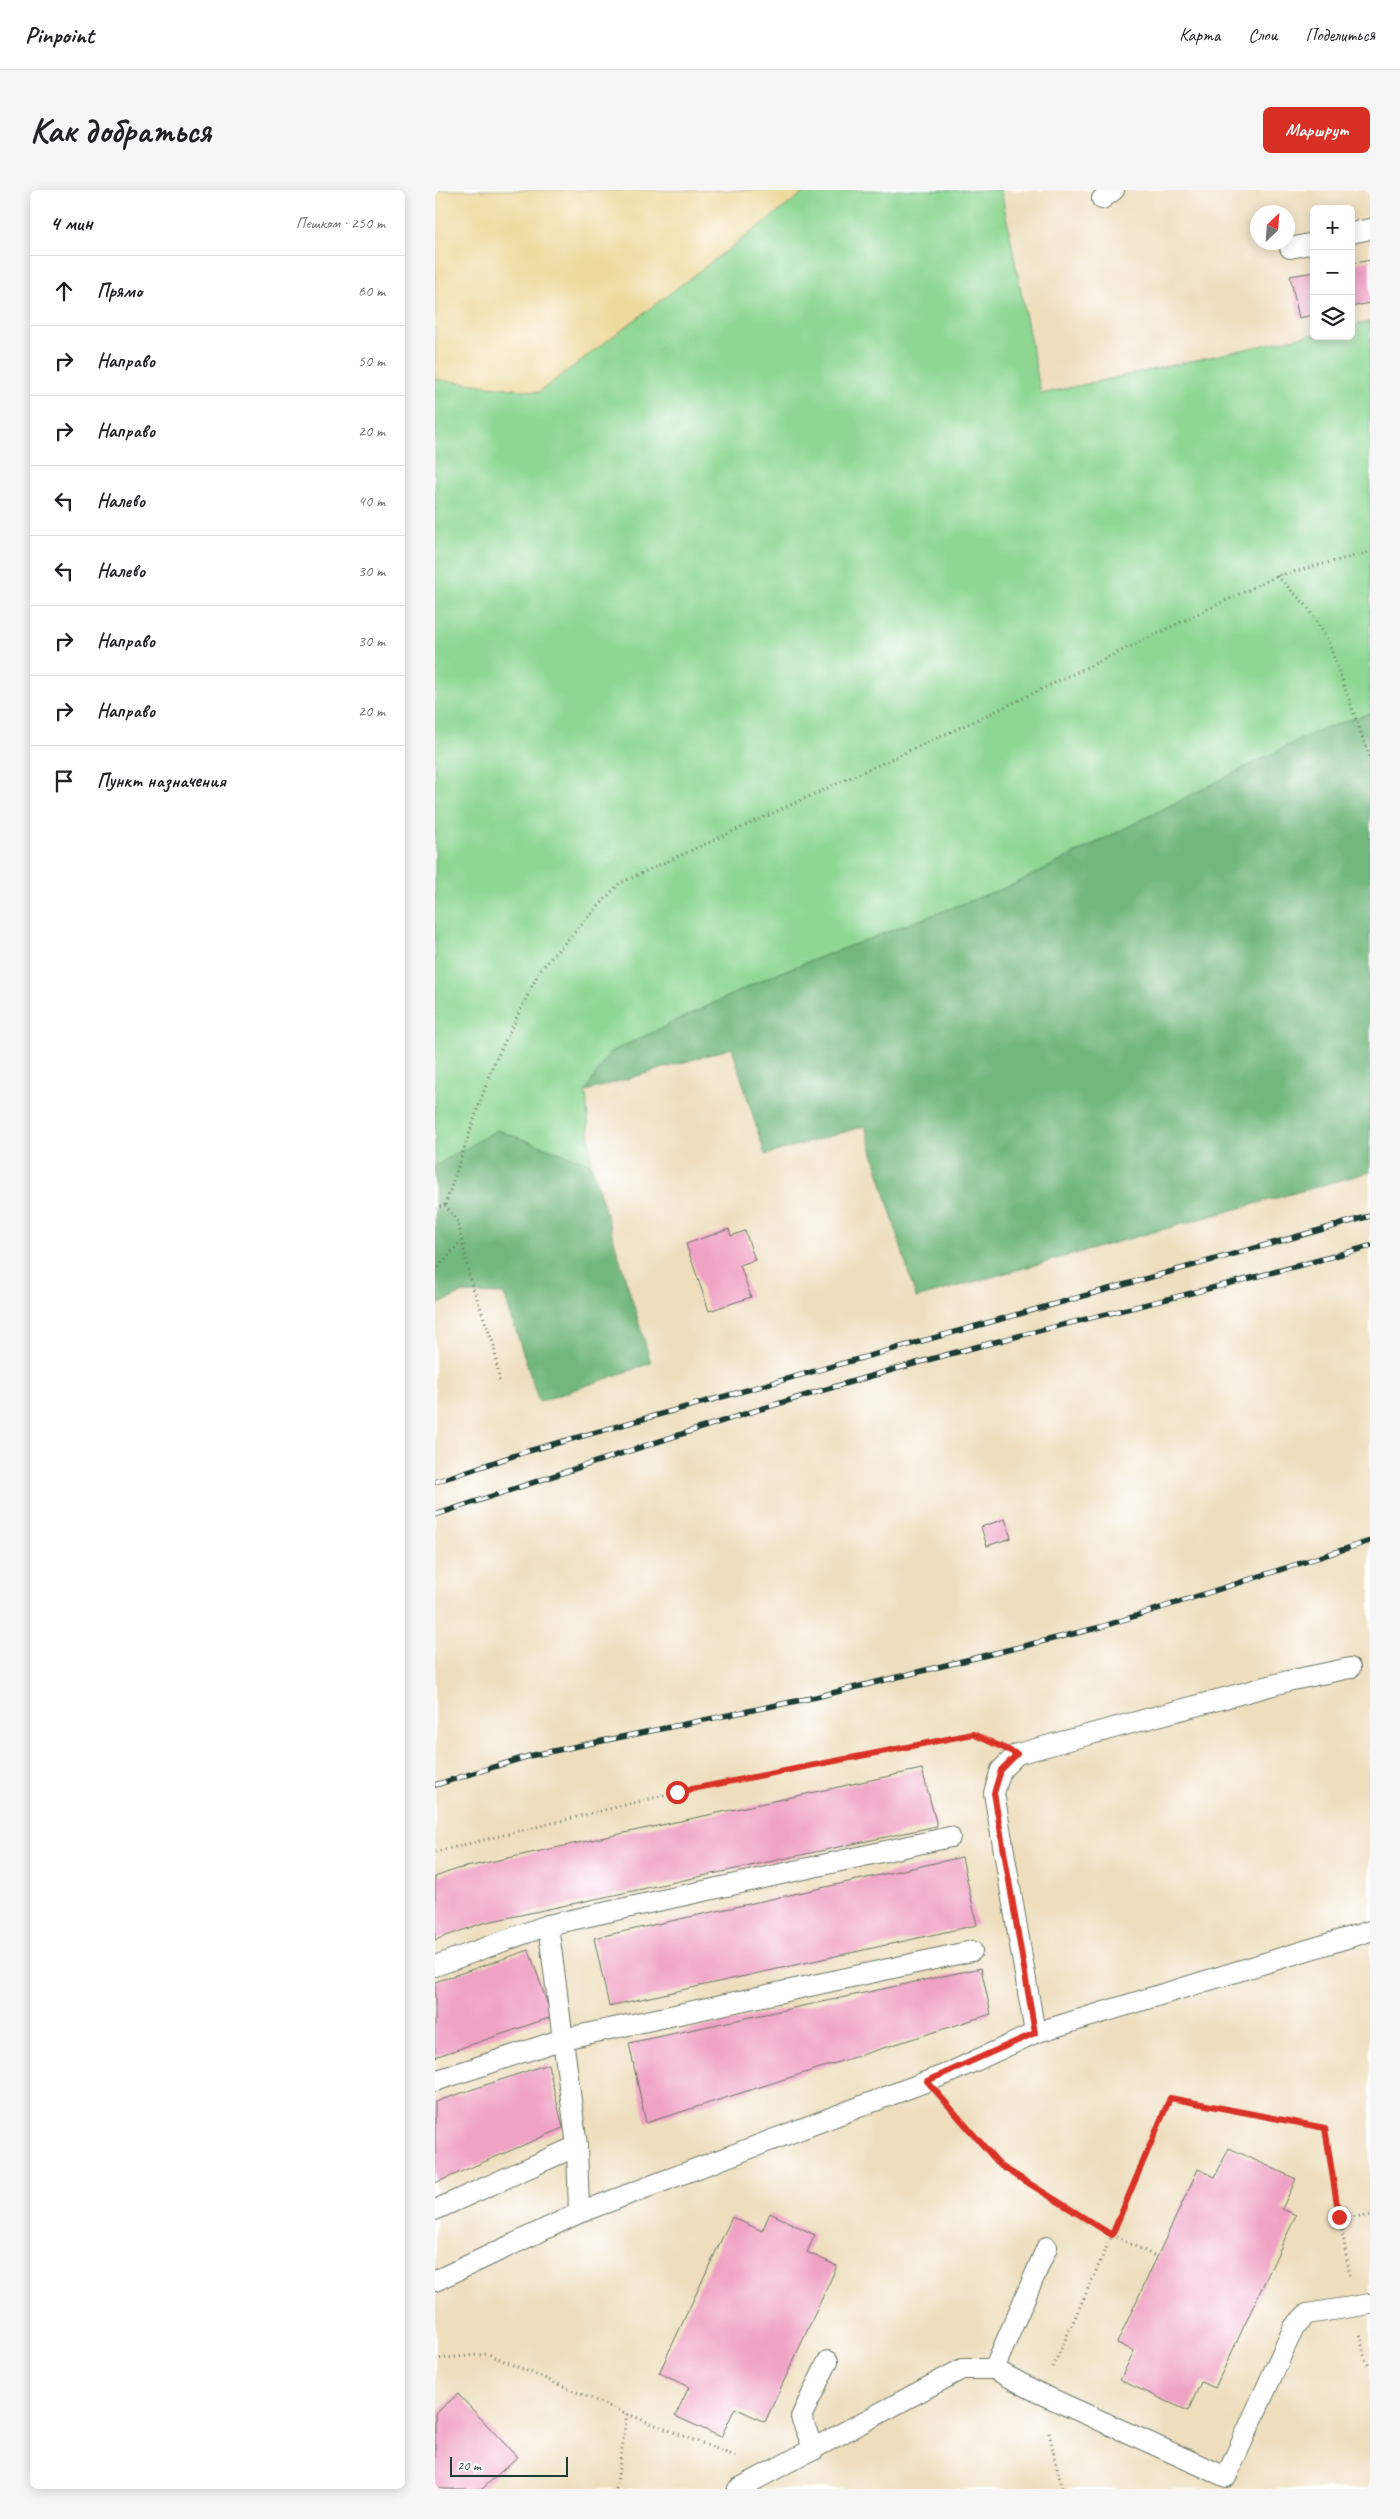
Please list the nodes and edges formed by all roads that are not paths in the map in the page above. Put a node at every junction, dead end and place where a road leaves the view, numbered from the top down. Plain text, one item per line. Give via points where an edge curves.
1 (1370, 229) edge
2 (1355, 233) edge
3 (1310, 244) edge
4 (1295, 247) edge
5 (1350, 1668) dead end
6 (950, 1837) dead end
7 (548, 1925) junction
8 (1370, 1931) edge
9 (972, 1950) dead end
10 (435, 1966) edge
11 (1035, 2033) junction
12 (563, 2038) junction
13 (435, 2081) edge
14 (577, 2146) junction
15 (435, 2210) edge
16 (579, 2213) junction
17 (1047, 2246) dead end
18 (435, 2281) edge
19 (1363, 2306) edge
20 (828, 2361) dead end
21 (994, 2369) junction
22 (814, 2450) junction
23 (738, 2489) edge

1 - 2 lane
3 - 4 lane
5 - 11 lane via 1288,1681 1017,1754 1001,1770 994,1793
6 - 7 lane
7 - 10 lane
7 - 12 lane
8 - 11 lane
9 - 12 lane
11 - 16 lane via 927,2081
12 - 13 lane
12 - 14 lane
14 - 15 lane
14 - 16 lane
16 - 18 lane
17 - 21 lane
19 - 21 lane via 1307,2314 1294,2327 1226,2477 1041,2394
20 - 22 lane via 801,2417
21 - 22 lane via 962,2369
22 - 23 lane

